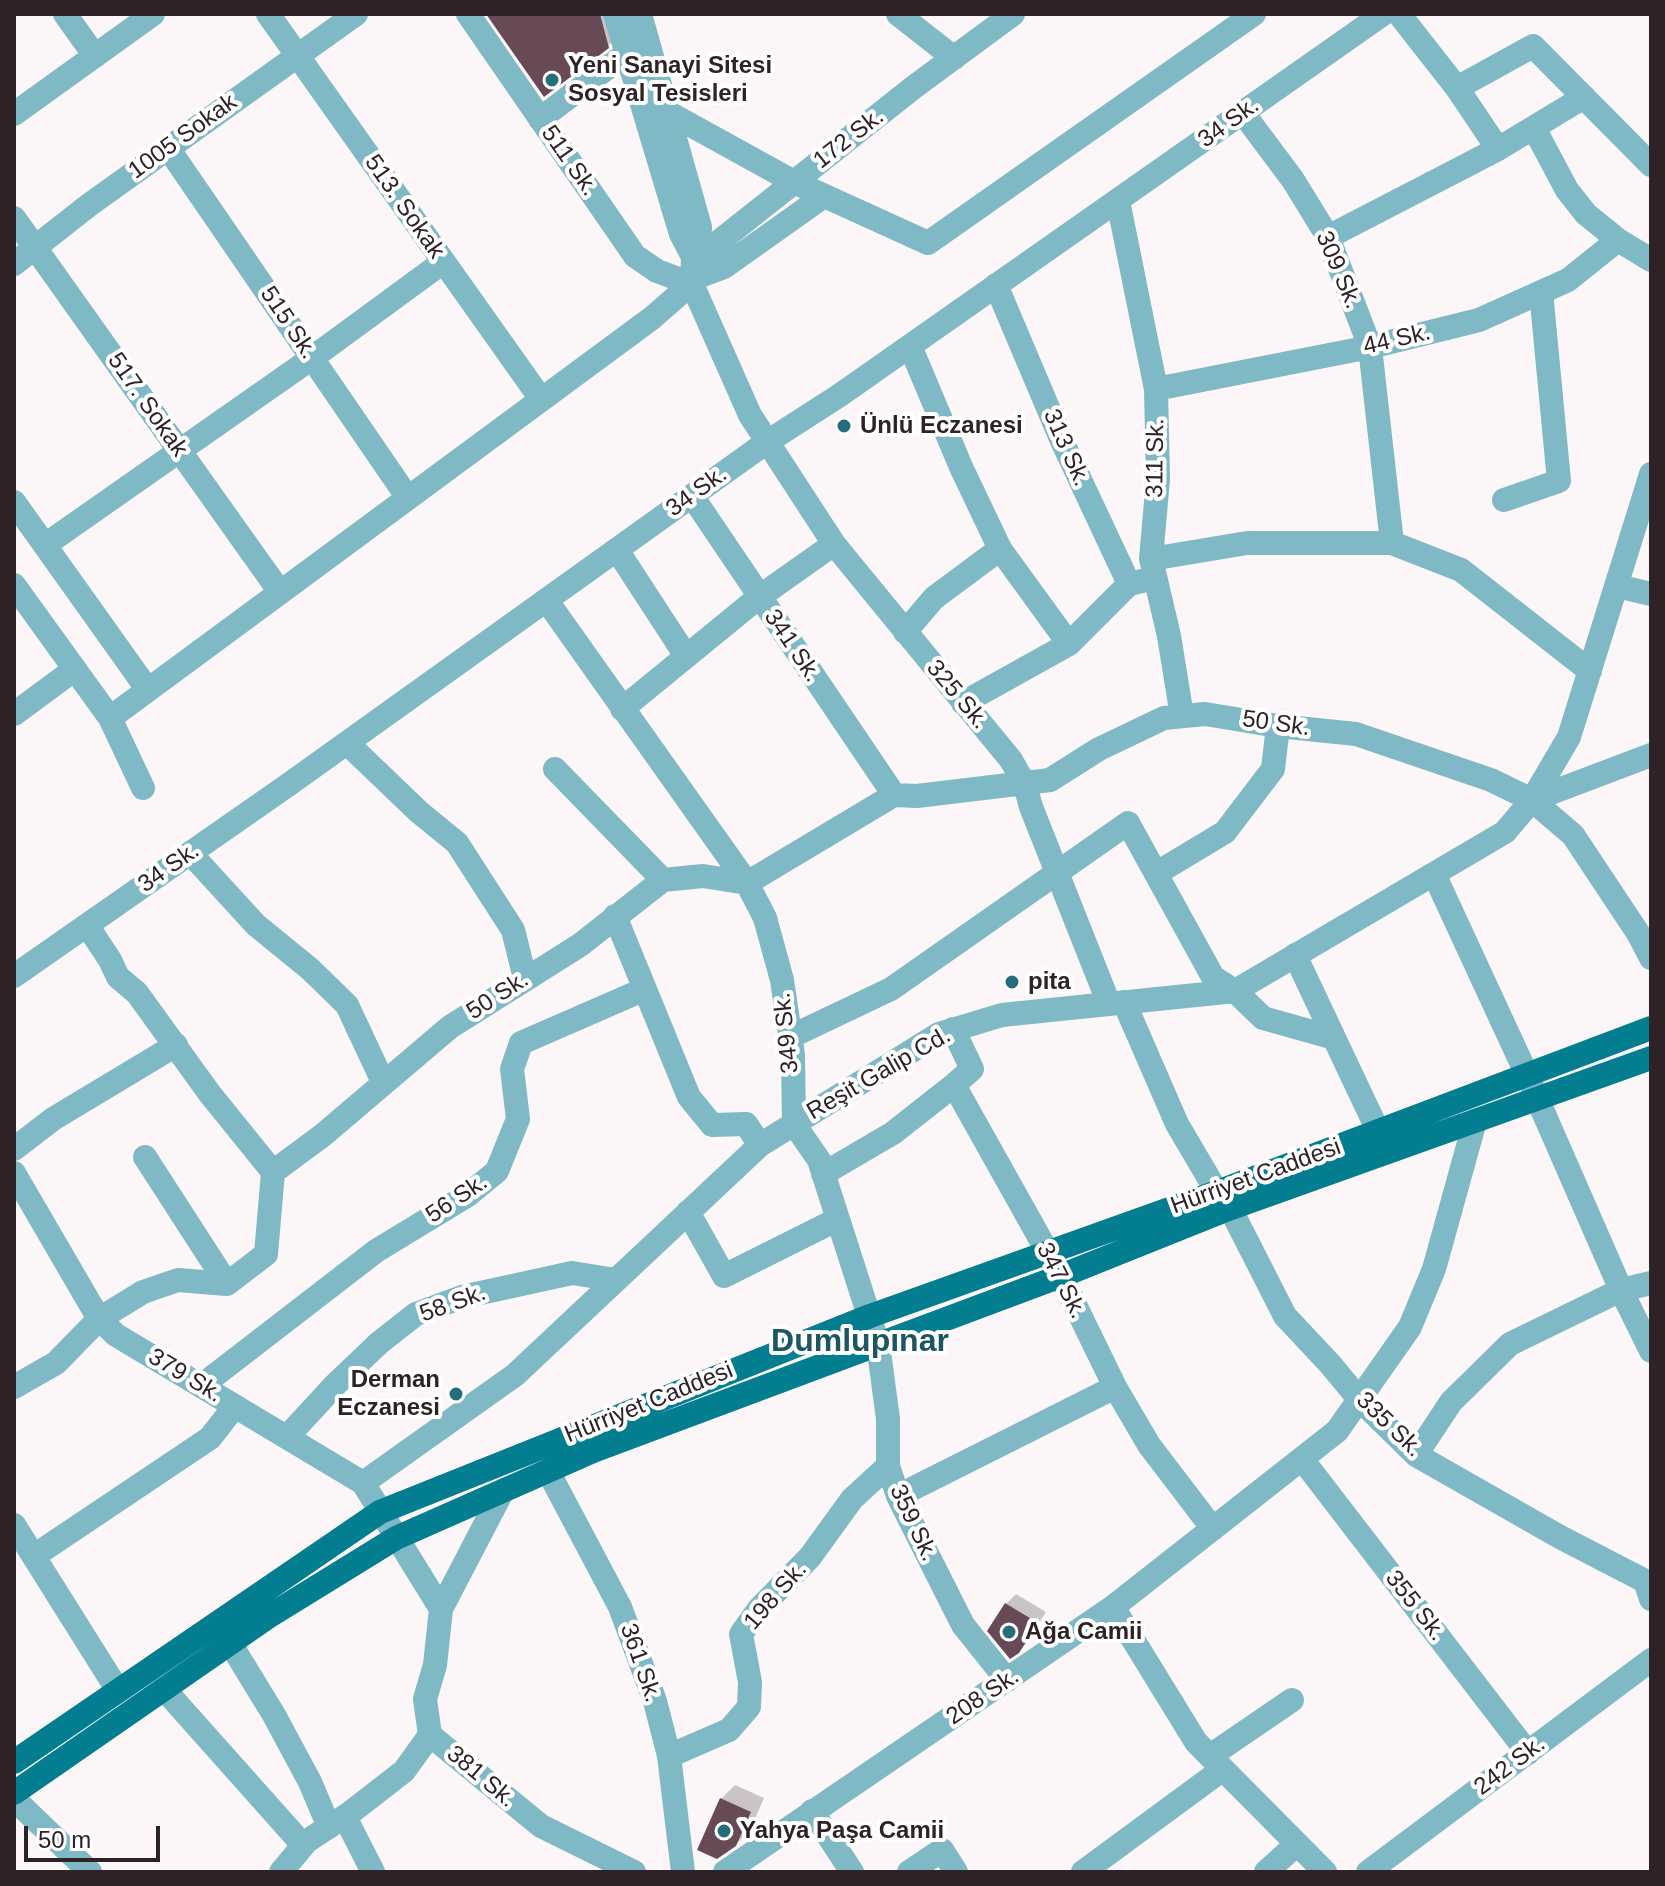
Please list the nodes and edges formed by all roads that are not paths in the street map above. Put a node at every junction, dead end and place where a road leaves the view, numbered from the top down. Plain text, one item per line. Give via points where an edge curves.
1 (65, 14) edge
2 (153, 14) edge
3 (268, 14) edge
4 (356, 14) edge
5 (468, 14) edge
6 (615, 14) edge
7 (640, 14) edge
8 (898, 14) edge
9 (1013, 14) edge
10 (1254, 14) edge
11 (1383, 14) edge
12 (1399, 14) edge
13 (627, 53) junction
14 (296, 54) junction
15 (95, 56) junction
16 (954, 58) junction
17 (1457, 88) junction
18 (1584, 97) junction
19 (642, 104) junction
20 (669, 113) junction
21 (1243, 113) junction
22 (14, 114) edge
23 (540, 119) junction
24 (1534, 128) junction
25 (168, 148) junction
26 (1498, 149) junction
27 (1651, 165) edge
28 (794, 182) junction
29 (824, 196) junction
30 (1118, 201) junction
31 (14, 218) edge
32 (1328, 237) junction
33 (1618, 240) junction
34 (36, 249) junction
35 (1651, 260) edge
36 (443, 262) junction
37 (14, 264) edge
38 (695, 272) junction
39 (996, 285) junction
40 (1541, 292) junction
41 (910, 346) junction
42 (1370, 347) junction
43 (312, 358) junction
44 (1156, 389) junction
45 (541, 399) junction
46 (767, 442) junction
47 (179, 450) junction
48 (1651, 474) edge
49 (692, 496) junction
50 (408, 498) junction
51 (1504, 500) dead end
52 (14, 502) edge
53 (1392, 543) junction
54 (834, 544) junction
55 (45, 545) junction
56 (1000, 549) junction
57 (617, 550) junction
58 (1153, 569) junction
59 (1129, 584) junction
60 (1617, 586) junction
61 (16, 592) edge
62 (280, 592) junction
63 (1651, 594) edge
64 (759, 597) junction
65 (547, 601) junction
66 (905, 632) junction
67 (1069, 644) junction
68 (686, 656) junction
69 (75, 669) junction
70 (1590, 671) junction
71 (148, 690) junction
72 (963, 703) junction
73 (622, 709) junction
74 (14, 714) edge
75 (1182, 716) junction
76 (110, 718) junction
77 (1278, 726) junction
78 (347, 743) junction
79 (1651, 755) edge
80 (555, 769) dead end
81 (1025, 785) junction
82 (143, 788) dead end
83 (894, 795) junction
84 (1532, 800) junction
85 (190, 853) junction
86 (1057, 873) junction
87 (1157, 873) junction
88 (1434, 874) junction
89 (663, 880) junction
90 (747, 883) junction
91 (615, 916) junction
92 (87, 925) junction
93 (1295, 955) junction
94 (1651, 958) edge
95 (14, 976) edge
96 (525, 978) junction
97 (645, 989) junction
98 (1235, 991) junction
99 (1117, 1003) junction
100 (1651, 1028) edge
101 (953, 1029) junction
102 (790, 1037) junction
103 (1334, 1038) junction
104 (176, 1045) junction
105 (1651, 1058) edge
106 (1527, 1075) junction
107 (383, 1082) junction
108 (954, 1085) junction
109 (1537, 1099) junction
110 (1475, 1121) junction
111 (794, 1124) junction
112 (1378, 1131) junction
113 (760, 1145) junction
114 (14, 1149) edge
115 (145, 1157) dead end
116 (273, 1172) junction
117 (14, 1173) edge
118 (823, 1174) junction
119 (1224, 1200) junction
120 (688, 1212) junction
121 (838, 1219) junction
122 (1047, 1252) junction
123 (1061, 1276) junction
124 (616, 1280) junction
125 (1651, 1283) edge
126 (227, 1284) junction
127 (1621, 1290) junction
128 (870, 1316) junction
129 (99, 1319) junction
130 (878, 1344) junction
131 (1651, 1351) edge
132 (201, 1386) junction
133 (14, 1387) edge
134 (1115, 1387) junction
135 (1365, 1390) junction
136 (235, 1406) junction
137 (287, 1437) junction
138 (1416, 1455) junction
139 (1302, 1459) junction
140 (888, 1466) junction
141 (548, 1471) junction
142 (363, 1483) junction
143 (502, 1492) junction
144 (898, 1496) junction
145 (380, 1512) junction
146 (14, 1525) edge
147 (1213, 1529) junction
148 (396, 1538) junction
149 (34, 1556) junction
150 (1649, 1585) edge
151 (1113, 1607) junction
152 (441, 1609) junction
153 (230, 1643) junction
154 (1651, 1660) edge
155 (1007, 1680) junction
156 (117, 1689) junction
157 (164, 1689) junction
158 (1292, 1700) dead end
159 (430, 1735) junction
160 (1528, 1753) junction
161 (669, 1756) junction
162 (14, 1762) edge
163 (1217, 1763) junction
164 (14, 1793) edge
165 (14, 1799) edge
166 (812, 1811) junction
167 (337, 1822) junction
168 (1297, 1844) junction
169 (303, 1845) junction
170 (615, 1868) edge
171 (90, 1872) edge
172 (281, 1872) edge
173 (373, 1872) edge
174 (683, 1872) edge
175 (725, 1872) edge
176 (852, 1872) edge
177 (909, 1872) edge
178 (956, 1872) edge
179 (1083, 1872) edge
180 (1266, 1872) edge
181 (1325, 1872) edge
182 (1368, 1872) edge

1 - 15 street
2 - 15 street
3 - 14 street, 513. Sokak
4 - 14 street, 1005 Sokak
5 - 23 street, 511 Sk.
6 - 13 street, 325 Sk.
7 - 20 street
8 - 16 street
9 - 16 street, 172 Sk.
10 - 29 street via 928,243
11 - 21 street, 34 Sk.
12 - 17 street
13 - 19 street, 325 Sk.
13 - 23 street
14 - 25 street, 1005 Sokak
14 - 36 street, 513. Sokak
15 - 22 street
16 - 28 street, 172 Sk.
17 - 18 street via 1533,46
17 - 26 street
18 - 24 street
18 - 27 street
19 - 20 street
19 - 38 street, 325 Sk.
20 - 28 street
20 - 38 street via 700,227
21 - 30 street, 34 Sk.
21 - 32 street, 309 Sk.
23 - 38 street, 511 Sk. via 635,256 657,271
24 - 26 street
24 - 33 street via 1567,190
25 - 34 street, 1005 Sokak
25 - 43 street, 515 Sk.
26 - 32 street
28 - 29 street
28 - 38 street, 172 Sk. via 711,248
29 - 38 street via 724,267
30 - 39 street, 34 Sk.
30 - 44 street, 311 Sk.
31 - 34 street, 517. Sokak
32 - 42 street, 309 Sk.
33 - 35 street
33 - 40 street, 44 Sk. via 1568,280
34 - 37 street, 1005 Sokak
34 - 47 street, 517. Sokak
36 - 43 street
36 - 45 street, 513. Sokak
38 - 45 street via 652,318
38 - 46 street, 325 Sk. via 750,415
39 - 41 street, 34 Sk.
39 - 59 street, 313 Sk.
40 - 42 street, 44 Sk. via 1479,320
40 - 51 street via 1559,481
41 - 46 street, 34 Sk.
41 - 56 street
42 - 44 street, 44 Sk.
42 - 53 street, 309 Sk.
43 - 47 street
43 - 50 street, 515 Sk.
44 - 58 street, 311 Sk.
45 - 50 street
46 - 49 street, 34 Sk.
46 - 54 street, 325 Sk.
47 - 55 street
47 - 62 street, 517. Sokak
48 - 60 street
49 - 57 street, 34 Sk.
49 - 64 street, 341 Sk.
50 - 62 street
52 - 55 street
53 - 58 street via 1247,543
53 - 70 street via 1461,570
54 - 64 street
54 - 66 street, 325 Sk.
55 - 71 street
56 - 66 street via 934,598
56 - 67 street
57 - 65 street, 34 Sk.
57 - 68 street
58 - 59 street
58 - 75 street, 311 Sk.
59 - 67 street
60 - 63 street
60 - 70 street
61 - 69 street
62 - 71 street
64 - 68 street
64 - 83 street, 341 Sk.
65 - 73 street, 349 Sk.
65 - 78 street, 34 Sk.
66 - 72 street, 325 Sk.
67 - 72 street
68 - 73 street
69 - 74 street
69 - 76 street
70 - 84 street via 1569,737
71 - 76 street
72 - 81 street, 325 Sk.
73 - 90 street, 349 Sk.
75 - 77 street, 50 Sk. via 1205,714
75 - 81 street, 50 Sk. via 1164,718 1099,749 1050,780
76 - 82 street
77 - 84 street, 50 Sk. via 1356,734 1491,780
77 - 87 street via 1273,769 1225,832
78 - 85 street, 34 Sk.
78 - 96 street via 457,843 513,930
79 - 84 street, Reşit Galip Cd.
80 - 89 street
81 - 83 street, 50 Sk.
81 - 86 street, 325 Sk.
83 - 90 street
84 - 88 street, Reşit Galip Cd. via 1505,832
84 - 94 street, 50 Sk. via 1573,835
85 - 92 street, 34 Sk.
85 - 107 street via 256,925 347,1005
86 - 87 street via 1128,823
86 - 99 street, 325 Sk.
86 - 102 street via 891,989
87 - 98 street via 1213,977
88 - 93 street, Reşit Galip Cd.
88 - 106 street
89 - 90 street via 703,876
89 - 91 street, 50 Sk.
90 - 102 street, 349 Sk. via 765,918
91 - 96 street, 50 Sk. via 580,945
91 - 97 street
92 - 95 street, 34 Sk.
92 - 104 street via 118,977 137,993
93 - 98 street, Reşit Galip Cd.
93 - 103 street
96 - 107 street, 50 Sk. via 450,1027
97 - 113 street via 689,1097 712,1125 746,1124
97 - 132 street, 56 Sk. via 521,1043 512,1069 518,1119 497,1171 468,1195 376,1251
98 - 99 street, Reşit Galip Cd.
98 - 103 street via 1263,1018
99 - 101 street, Reşit Galip Cd. via 1002,1015
99 - 119 street, 325 Sk. via 1177,1124
100 - 106 main road, Hürriyet Caddesi
101 - 108 street via 972,1069
101 - 111 street, Reşit Galip Cd.
102 - 111 street, 349 Sk.
103 - 112 street
104 - 114 street via 53,1119
104 - 116 street
105 - 109 main road, Hürriyet Caddesi
106 - 109 street
106 - 112 main road, Hürriyet Caddesi
107 - 116 street, 50 Sk.
108 - 118 street via 893,1133
108 - 122 street, 347 Sk.
109 - 110 main road, Hürriyet Caddesi
109 - 127 street
110 - 119 main road, Hürriyet Caddesi
110 - 135 street, 208 Sk. via 1434,1269 1410,1327
111 - 113 street, Reşit Galip Cd.
111 - 118 street
112 - 119 main road, Hürriyet Caddesi
113 - 120 street, Reşit Galip Cd.
115 - 126 street
116 - 126 street via 266,1254
117 - 129 street, 379 Sk.
118 - 121 street
119 - 122 main road, Hürriyet Caddesi
119 - 123 main road, Hürriyet Caddesi
119 - 135 street, 335 Sk. via 1285,1316 1330,1364
120 - 121 street via 724,1276
120 - 124 street, Reşit Galip Cd.
121 - 128 street
122 - 123 street, 347 Sk.
122 - 128 main road, Hürriyet Caddesi
123 - 130 main road, Hürriyet Caddesi
123 - 134 street, 347 Sk.
124 - 137 street, 58 Sk. via 572,1273 462,1297 416,1314 379,1343
124 - 142 street, Reşit Galip Cd. via 515,1375
125 - 127 street
126 - 129 street via 178,1280 143,1292
127 - 131 street
127 - 138 street via 1510,1344 1451,1402
128 - 130 street, 359 Sk.
128 - 145 main road, Hürriyet Caddesi
129 - 132 street, 379 Sk. via 116,1335
129 - 133 street via 56,1363
130 - 140 street, 359 Sk.
130 - 141 main road, Hürriyet Caddesi
132 - 136 street, 379 Sk.
134 - 144 street
134 - 147 street, 347 Sk. via 1149,1445
135 - 138 street, 335 Sk.
135 - 139 street, 208 Sk. via 1337,1431
136 - 137 street, 379 Sk.
136 - 149 street via 210,1438
137 - 142 street, 379 Sk.
138 - 150 street, 335 Sk.
139 - 147 street, 208 Sk.
139 - 160 street, 355 Sk.
140 - 144 street, 359 Sk.
140 - 161 street, 198 Sk. via 852,1499 810,1557 741,1634 749,1707 729,1730
141 - 143 main road, Hürriyet Caddesi
141 - 161 street, 361 Sk. via 620,1607
142 - 145 street, 379 Sk.
143 - 148 main road, Hürriyet Caddesi
143 - 152 street
144 - 155 street, 359 Sk. via 963,1625
145 - 148 street, 379 Sk.
145 - 156 main road, Hürriyet Caddesi
146 - 149 street
147 - 151 street, 208 Sk.
148 - 152 street
148 - 153 main road, Hürriyet Caddesi
149 - 156 street
151 - 155 street, 208 Sk.
151 - 163 street via 1196,1742
152 - 159 street, 381 Sk. via 425,1699
153 - 157 main road, Hürriyet Caddesi
153 - 167 street
154 - 160 street, 242 Sk.
155 - 166 street, 208 Sk.
156 - 162 main road, Hürriyet Caddesi
157 - 164 main road, Hürriyet Caddesi
157 - 169 street
158 - 163 street
159 - 167 street via 404,1771
159 - 170 street, 381 Sk. via 541,1826
160 - 182 street, 242 Sk.
161 - 174 street, 361 Sk.
163 - 168 street
163 - 179 street
165 - 171 street
166 - 175 street, 208 Sk.
166 - 176 street
167 - 169 street
167 - 173 street
168 - 180 street
168 - 181 street
169 - 172 street
177 - 178 street via 942,1850

